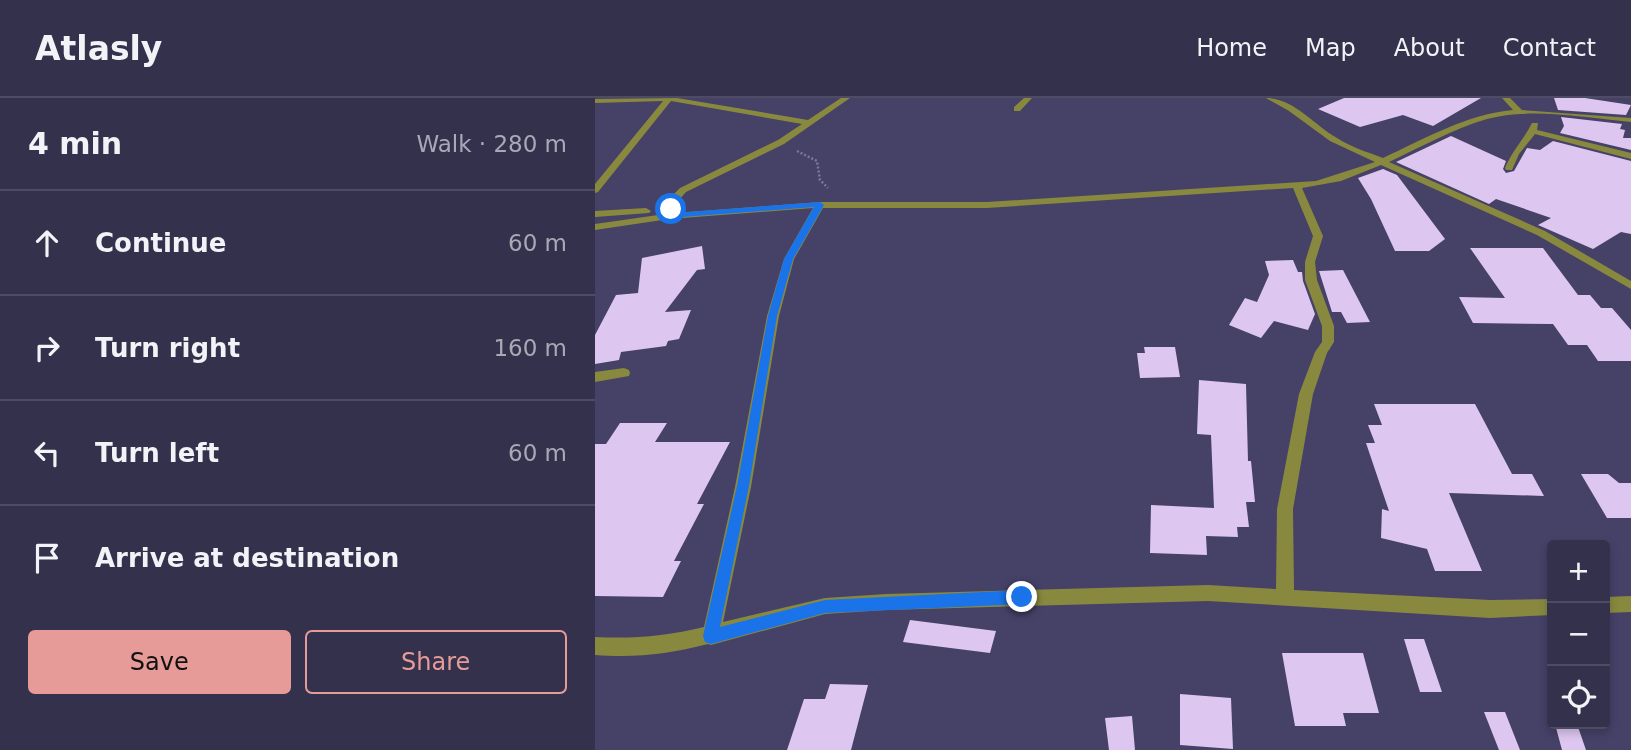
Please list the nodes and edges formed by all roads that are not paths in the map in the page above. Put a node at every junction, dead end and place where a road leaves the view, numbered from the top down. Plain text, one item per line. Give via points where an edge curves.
1 (670, 98) edge
2 (846, 98) edge
3 (1028, 98) edge
4 (1270, 98) edge
5 (1506, 98) edge
6 (683, 99) edge
7 (595, 101) edge
8 (1017, 109) dead end
9 (1521, 114) junction
10 (1533, 114) junction
11 (1631, 120) edge
12 (809, 123) junction
13 (1533, 131) junction
14 (1631, 156) edge
15 (1381, 162) junction
16 (1509, 168) dead end
17 (1296, 186) junction
18 (595, 191) edge
19 (820, 205) junction
20 (670, 212) junction
21 (595, 214) edge
22 (595, 228) edge
23 (1631, 286) edge
24 (624, 373) dead end
25 (595, 377) edge
26 (1285, 598) junction
27 (1631, 604) edge
28 (1610, 605) edge
29 (1547, 607) edge
30 (711, 636) junction
31 (595, 646) edge

1 - 6 street
1 - 7 street
1 - 18 street
2 - 12 street
3 - 8 street
4 - 15 street via 1287,104 1342,145
5 - 9 street
6 - 12 street
9 - 10 street
9 - 15 street via 1481,119
10 - 11 street
10 - 13 street
12 - 20 street via 774,146 683,190 673,200
13 - 14 street
13 - 16 street
15 - 17 street via 1338,180
15 - 23 street via 1541,233
17 - 19 street via 987,205
17 - 26 street via 1318,236 1310,262 1311,280 1328,326 1328,342 1306,394 1285,509
19 - 20 street
19 - 30 street via 789,259 773,316
20 - 21 street
20 - 22 street
24 - 25 street
26 - 29 street via 1490,610
26 - 30 street via 1208,593 886,601 825,606
27 - 28 street
30 - 31 street via 667,645

